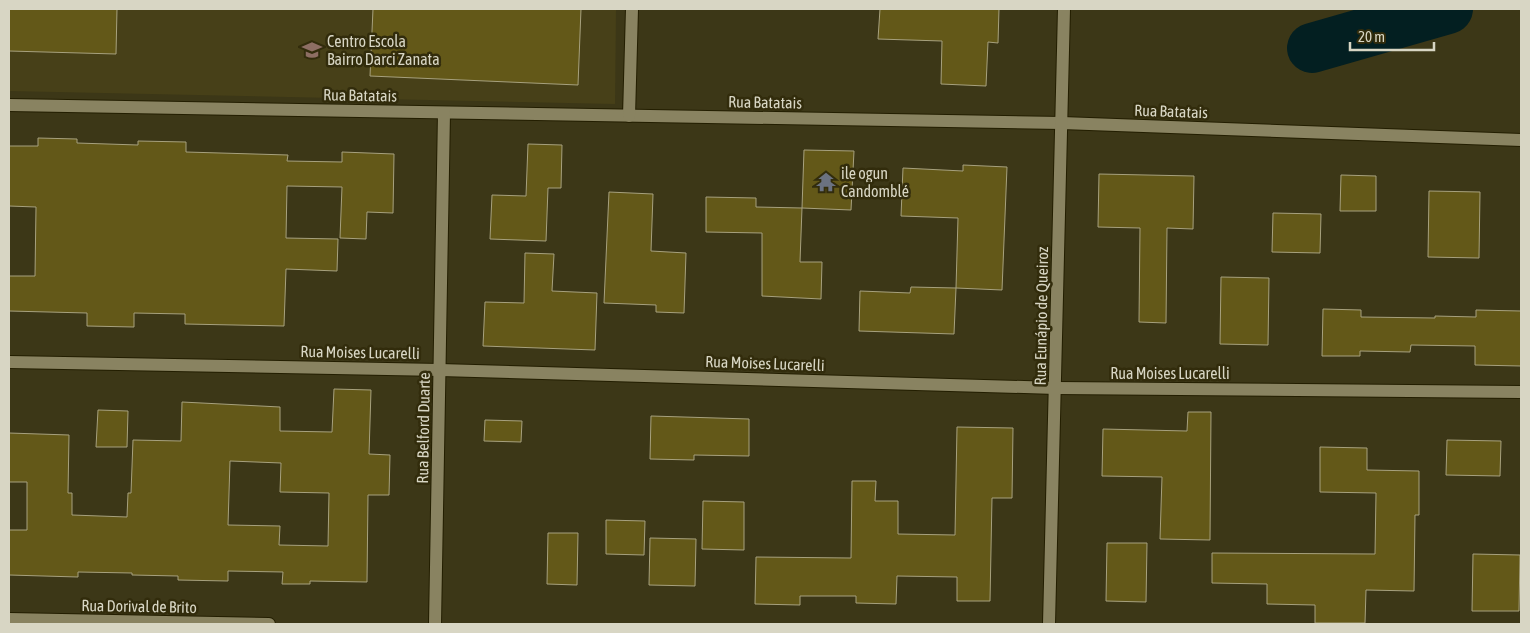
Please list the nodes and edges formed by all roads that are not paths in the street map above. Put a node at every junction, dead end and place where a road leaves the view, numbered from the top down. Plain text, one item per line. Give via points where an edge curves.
1 (632, 9) edge
2 (1064, 9) edge
3 (9, 105) edge
4 (444, 113) junction
5 (630, 116) junction
6 (1062, 123) junction
7 (1521, 140) edge
8 (9, 362) edge
9 (440, 370) junction
10 (1056, 388) junction
11 (1521, 392) edge
12 (9, 619) edge
13 (269, 624) edge
14 (436, 624) edge
15 (1049, 624) edge

1 - 5 street
2 - 6 street, Rua Eunápio de Queiroz
3 - 4 street, Rua Batatais
4 - 5 street, Rua Batatais
4 - 9 street, Rua Belford Duarte
5 - 6 street, Rua Batatais
6 - 7 street, Rua Batatais
6 - 10 street, Rua Eunápio de Queiroz
8 - 9 street, Rua Moises Lucarelli
9 - 10 street, Rua Moises Lucarelli
9 - 14 street, Rua Belford Duarte
10 - 11 street, Rua Moises Lucarelli
10 - 15 street, Rua Eunápio de Queiroz
12 - 13 street, Rua Dorival de Brito

